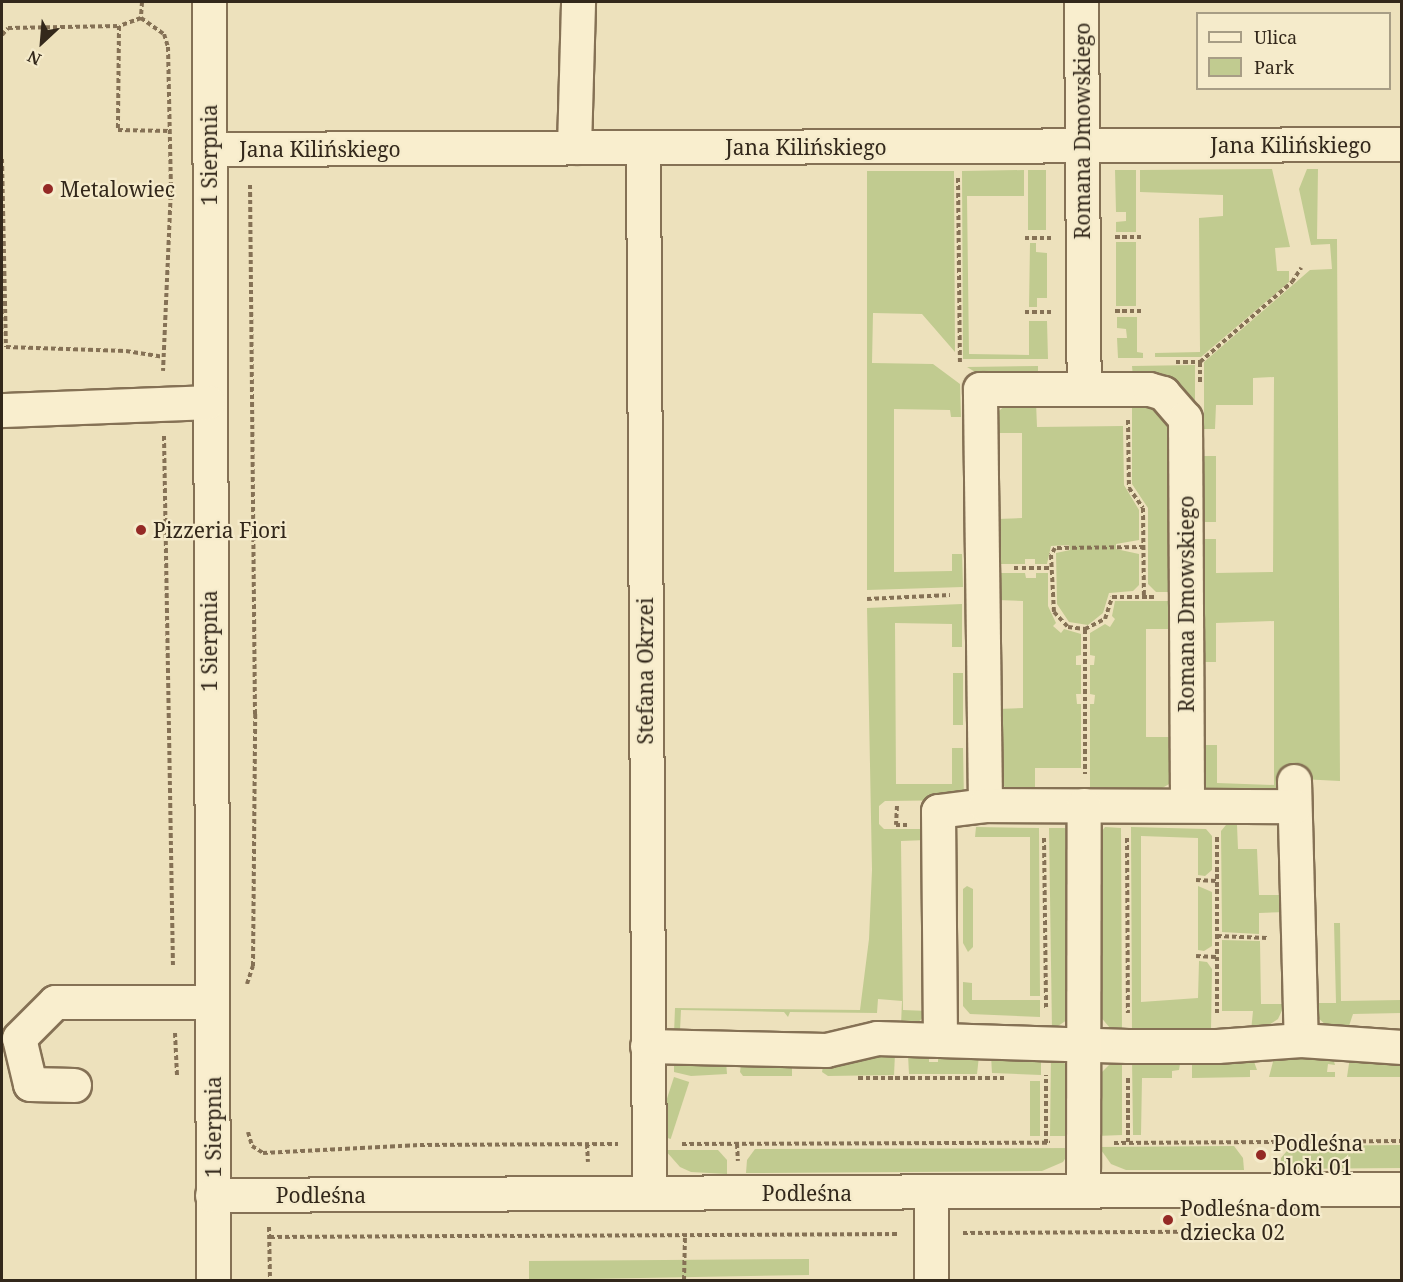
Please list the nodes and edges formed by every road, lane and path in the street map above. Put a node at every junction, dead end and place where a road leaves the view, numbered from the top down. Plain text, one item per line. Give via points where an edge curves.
1 (142, 2) edge
2 (209, 2) edge
3 (578, 2) edge
4 (1081, 2) edge
5 (141, 18) junction
6 (119, 26) junction
7 (2, 35) edge
8 (170, 131) junction
9 (1401, 144) edge
10 (574, 147) junction
11 (1082, 147) junction
12 (643, 148) junction
13 (210, 149) junction
14 (2, 159) edge
15 (958, 166) dead end
16 (250, 177) dead end
17 (1111, 237) dead end
18 (1141, 237) dead end
19 (1025, 238) dead end
20 (1051, 238) dead end
21 (1300, 268) dead end
22 (1112, 311) dead end
23 (1141, 311) dead end
24 (1025, 312) dead end
25 (1052, 312) dead end
26 (163, 357) junction
27 (971, 362) dead end
28 (1200, 362) dead end
29 (1084, 389) junction
30 (208, 402) junction
31 (164, 404) junction
32 (2, 410) edge
33 (1128, 413) dead end
34 (1144, 547) junction
35 (982, 594) junction
36 (1186, 596) junction
37 (1144, 597) junction
38 (867, 599) dead end
39 (1085, 629) junction
40 (1084, 805) junction
41 (1202, 805) junction
42 (985, 806) junction
43 (1127, 834) dead end
44 (1044, 835) dead end
45 (1196, 880) dead end
46 (1217, 881) junction
47 (1217, 936) junction
48 (1298, 939) junction
49 (1196, 956) dead end
50 (1217, 957) junction
51 (244, 992) dead end
52 (173, 1002) junction
53 (211, 1002) junction
54 (940, 1040) junction
55 (1301, 1040) junction
56 (1046, 1042) junction
57 (647, 1046) junction
58 (1083, 1046) junction
59 (1128, 1046) junction
60 (1217, 1046) junction
61 (1401, 1047) edge
62 (177, 1083) dead end
63 (74, 1085) dead end
64 (248, 1124) dead end
65 (1401, 1140) edge
66 (1083, 1142) junction
67 (1046, 1143) junction
68 (1128, 1143) junction
69 (649, 1144) junction
70 (1401, 1189) edge
71 (1083, 1190) junction
72 (649, 1193) junction
73 (931, 1193) junction
74 (212, 1195) junction
75 (1192, 1214) dead end
76 (932, 1233) junction
77 (685, 1235) junction
78 (270, 1237) dead end
79 (213, 1281) edge
80 (684, 1281) edge
81 (931, 1281) edge

1 - 5 path
2 - 13 street, 1 Sierpnia
3 - 10 street
4 - 11 street, Romana Dmowskiego
5 - 6 path
5 - 8 path via 164,34 168,47
6 - 7 path via 8,28
6 - 8 path via 118,130
8 - 26 path
9 - 11 street, Jana Kilińskiego
10 - 12 street, Jana Kilińskiego
10 - 13 street, Jana Kilińskiego
11 - 12 street, Jana Kilińskiego
11 - 29 street, Romana Dmowskiego
12 - 57 street, Stefana Okrzei
13 - 30 street, 1 Sierpnia
14 - 26 path via 6,347 126,351
15 - 27 path via 960,362
16 - 51 path via 253,966
17 - 18 path
19 - 20 path
21 - 28 path via 1292,282
22 - 23 path
24 - 25 path
26 - 31 path
29 - 35 street via 980,389
29 - 36 street, Romana Dmowskiego via 1149,388 1163,393 1185,418
30 - 31 street
30 - 53 street, 1 Sierpnia
31 - 32 street
31 - 52 path
33 - 34 path via 1129,488 1143,508
34 - 37 path
34 - 39 path via 1052,551 1054,612 1068,627
35 - 38 path
35 - 42 street
36 - 37 path
36 - 41 street, Romana Dmowskiego
37 - 39 path via 1112,597 1105,619
39 - 40 path
40 - 41 street
40 - 42 street
40 - 58 street
41 - 46 path
41 - 48 street via 1294,794
42 - 54 street via 938,811
43 - 59 path
44 - 56 path
45 - 46 path
46 - 47 path
47 - 48 path
47 - 50 path
48 - 55 street
49 - 50 path
50 - 60 path
52 - 53 street
52 - 62 path
52 - 63 street via 54,1002 19,1038 30,1084
53 - 74 street, 1 Sierpnia
54 - 56 street
54 - 57 street via 877,1038 826,1050
55 - 60 street
55 - 61 street
56 - 58 street
56 - 67 path
57 - 69 street, Stefana Okrzei
58 - 59 street
58 - 66 street
59 - 60 street
59 - 68 path
64 - 69 path via 252,1146 263,1153 403,1149 420,1145
65 - 68 path
66 - 67 path
66 - 68 path
66 - 71 street
67 - 69 path
69 - 72 street, Stefana Okrzei
70 - 71 street, Podleśna
71 - 73 street, Podleśna
72 - 73 street, Podleśna
72 - 74 street, Podleśna
73 - 76 street
74 - 79 street, 1 Sierpnia
75 - 76 path via 1187,1233
76 - 77 path
76 - 81 street
77 - 78 path
77 - 80 path

